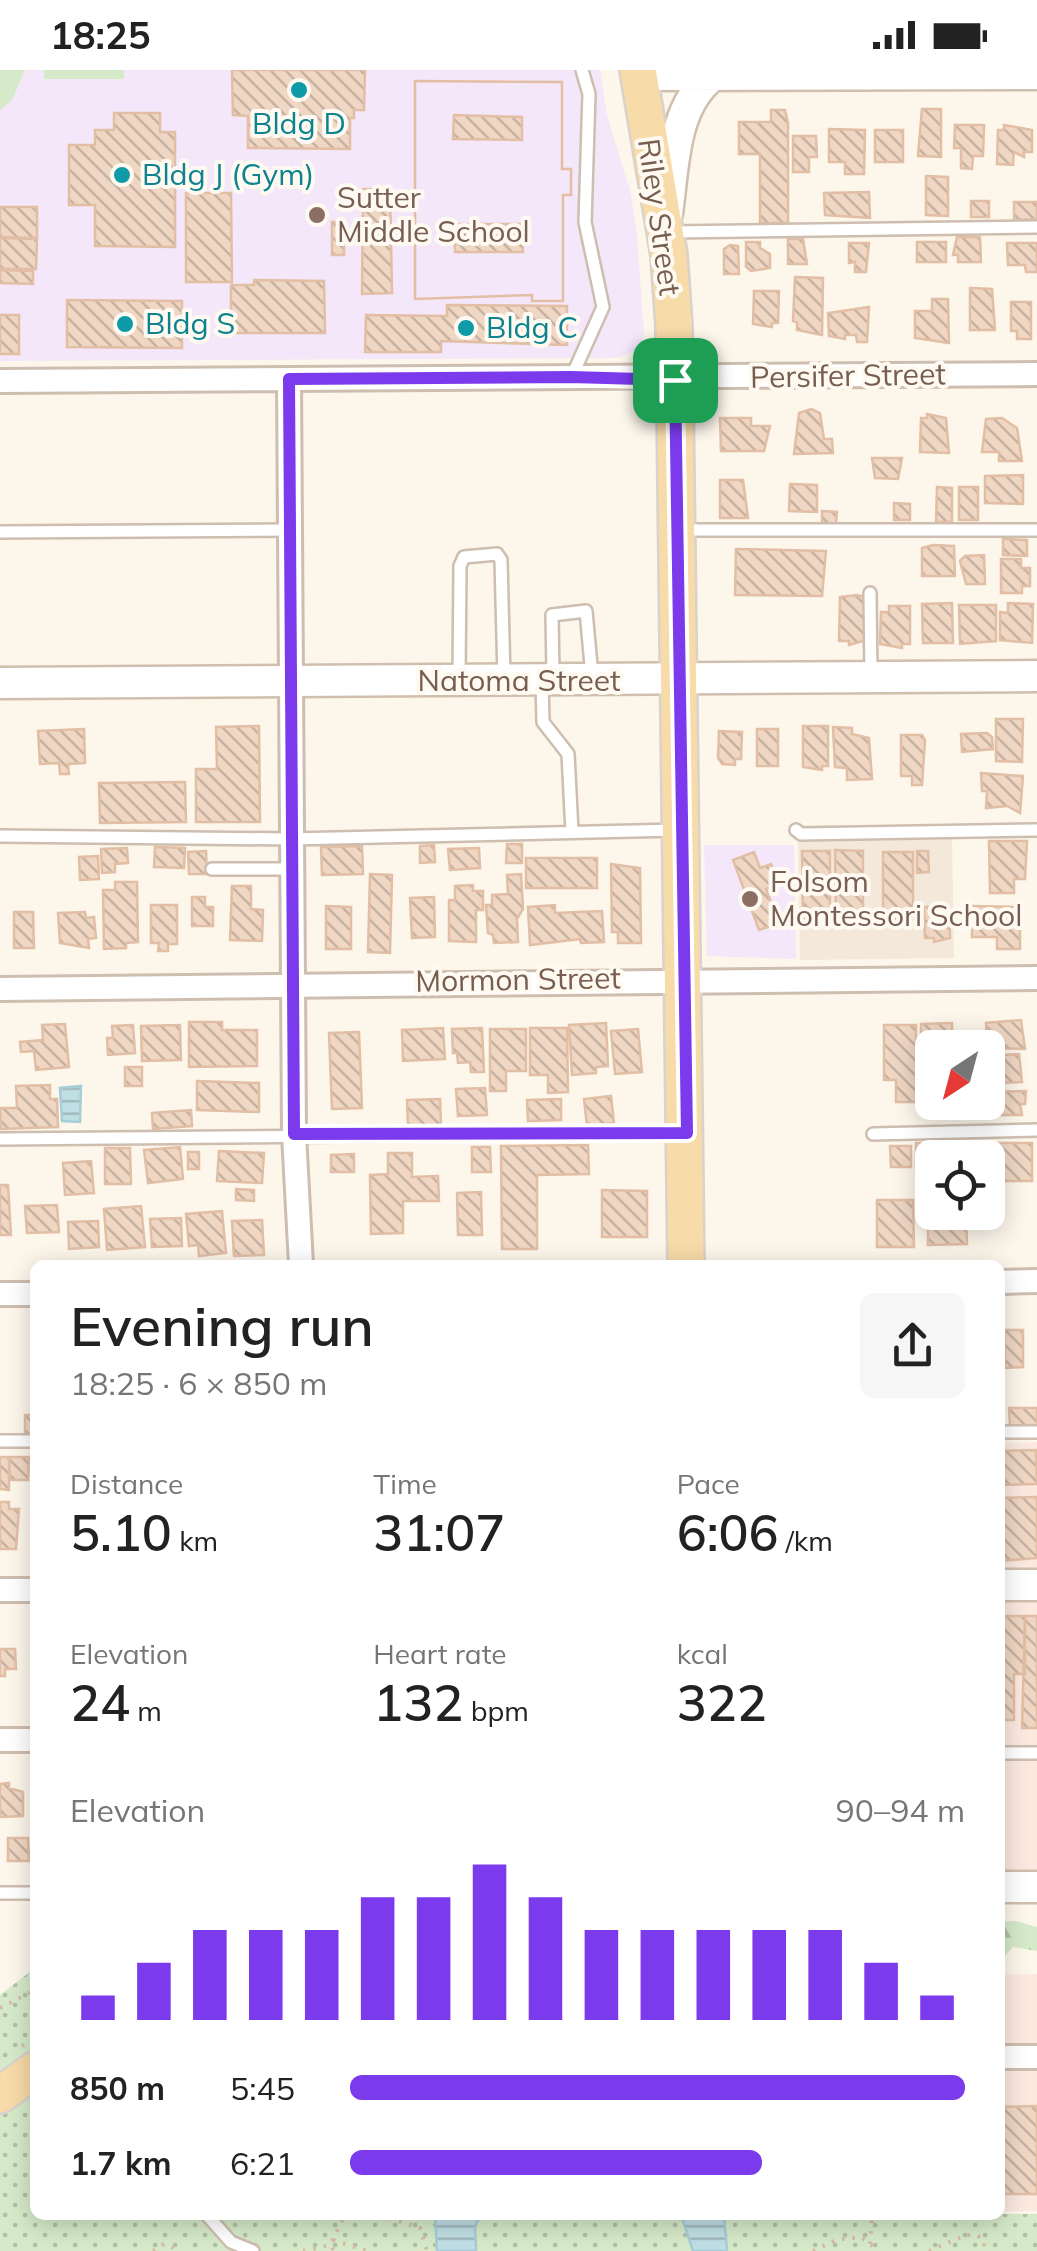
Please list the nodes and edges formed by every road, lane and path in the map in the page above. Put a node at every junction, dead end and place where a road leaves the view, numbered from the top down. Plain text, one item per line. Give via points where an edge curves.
1 (582, 70) edge
2 (765, 72) edge
3 (870, 72) edge
4 (638, 73) edge
5 (1037, 74) edge
6 (713, 75) junction
7 (1037, 227) edge
8 (665, 229) junction
9 (1037, 374) edge
10 (571, 377) junction
11 (289, 379) junction
12 (675, 380) junction
13 (0, 381) edge
14 (290, 530) junction
15 (678, 530) junction
16 (1037, 530) edge
17 (0, 532) edge
18 (870, 593) dead end
19 (1037, 676) edge
20 (870, 677) junction
21 (592, 679) junction
22 (459, 680) junction
23 (504, 680) junction
24 (548, 680) junction
25 (291, 681) junction
26 (678, 681) junction
27 (0, 683) edge
28 (682, 830) junction
29 (796, 830) dead end
30 (1037, 830) edge
31 (572, 832) junction
32 (0, 836) edge
33 (291, 839) junction
34 (212, 869) dead end
35 (292, 869) junction
36 (683, 978) junction
37 (1037, 978) edge
38 (293, 983) junction
39 (0, 989) edge
40 (1037, 1130) edge
41 (687, 1133) junction
42 (294, 1134) junction
43 (873, 1134) dead end
44 (0, 1139) edge
45 (301, 1260) edge
46 (686, 1260) edge
47 (1037, 1281) edge
48 (1005, 1282) edge
49 (0, 1294) edge
50 (30, 1294) edge
51 (1005, 1432) edge
52 (1037, 1432) edge
53 (0, 1441) edge
54 (30, 1441) edge
55 (1005, 1585) edge
56 (1037, 1585) edge
57 (0, 1590) edge
58 (30, 1590) edge
59 (0, 1740) edge
60 (30, 1740) edge
61 (1005, 1753) edge
62 (1037, 1753) edge
63 (1005, 1887) edge
64 (1037, 1887) edge
65 (30, 1892) edge
66 (0, 1893) edge
67 (30, 1993) edge
68 (0, 2008) edge
69 (1005, 2057) edge
70 (1037, 2057) edge
71 (30, 2074) edge
72 (0, 2095) edge
73 (212, 2220) edge
74 (342, 2220) edge
75 (400, 2220) edge
76 (412, 2220) edge
77 (872, 2220) edge
78 (412, 2223) junction
79 (870, 2244) junction
80 (330, 2246) edge
81 (153, 2251) edge
82 (181, 2251) edge
83 (254, 2251) edge
84 (303, 2251) edge
85 (367, 2251) edge
86 (427, 2251) edge
87 (813, 2251) edge
88 (879, 2251) edge
89 (929, 2251) edge
90 (984, 2251) edge

1 - 10 lane via 589,94 585,222 603,307
2 - 3 street
2 - 6 street
3 - 5 street
4 - 6 street
4 - 8 main road, Riley Street
6 - 8 street via 683,114
7 - 8 lane
8 - 12 main road, Riley Street
9 - 12 street, Persifer Street
10 - 11 street, Persifer Street
10 - 12 street, Persifer Street
11 - 13 street, Persifer Street
11 - 14 street
12 - 15 main road, Riley Street
14 - 17 lane
14 - 25 street
15 - 16 lane
15 - 26 main road, Riley Street
18 - 20 lane
19 - 20 street, Natoma Street
20 - 26 street, Natoma Street
21 - 24 street, Natoma Street
21 - 24 lane via 586,611 552,614
21 - 26 street, Natoma Street
22 - 23 street, Natoma Street
22 - 23 lane via 460,566 464,557 497,554
22 - 25 street, Natoma Street
23 - 24 street, Natoma Street
24 - 31 lane via 543,722 568,754
25 - 27 street, Natoma Street
25 - 33 street
26 - 28 main road, Riley Street
28 - 31 lane
28 - 36 main road, Riley Street
29 - 30 lane
31 - 33 lane
32 - 33 lane
33 - 35 street
34 - 35 lane
35 - 38 street
36 - 37 street, Mormon Street
36 - 38 street, Mormon Street
36 - 41 main road, Riley Street
38 - 39 street, Mormon Street
38 - 42 street
40 - 43 lane
41 - 42 lane
41 - 46 main road, Riley Street
42 - 44 lane
42 - 45 street
47 - 48 street
49 - 50 street
51 - 52 lane
53 - 54 lane
55 - 56 street
57 - 58 street
59 - 60 street
61 - 62 lane
63 - 64 street
65 - 66 lane
67 - 68 path
69 - 70 street
71 - 72 main road
73 - 83 lane via 232,2242
74 - 80 path
75 - 78 path
76 - 78 path
77 - 79 path
78 - 86 path via 424,2232
79 - 87 path via 861,2237
79 - 88 path
80 - 84 path
80 - 85 path
81 - 82 path via 164,2244
89 - 90 path via 966,2234 977,2235

